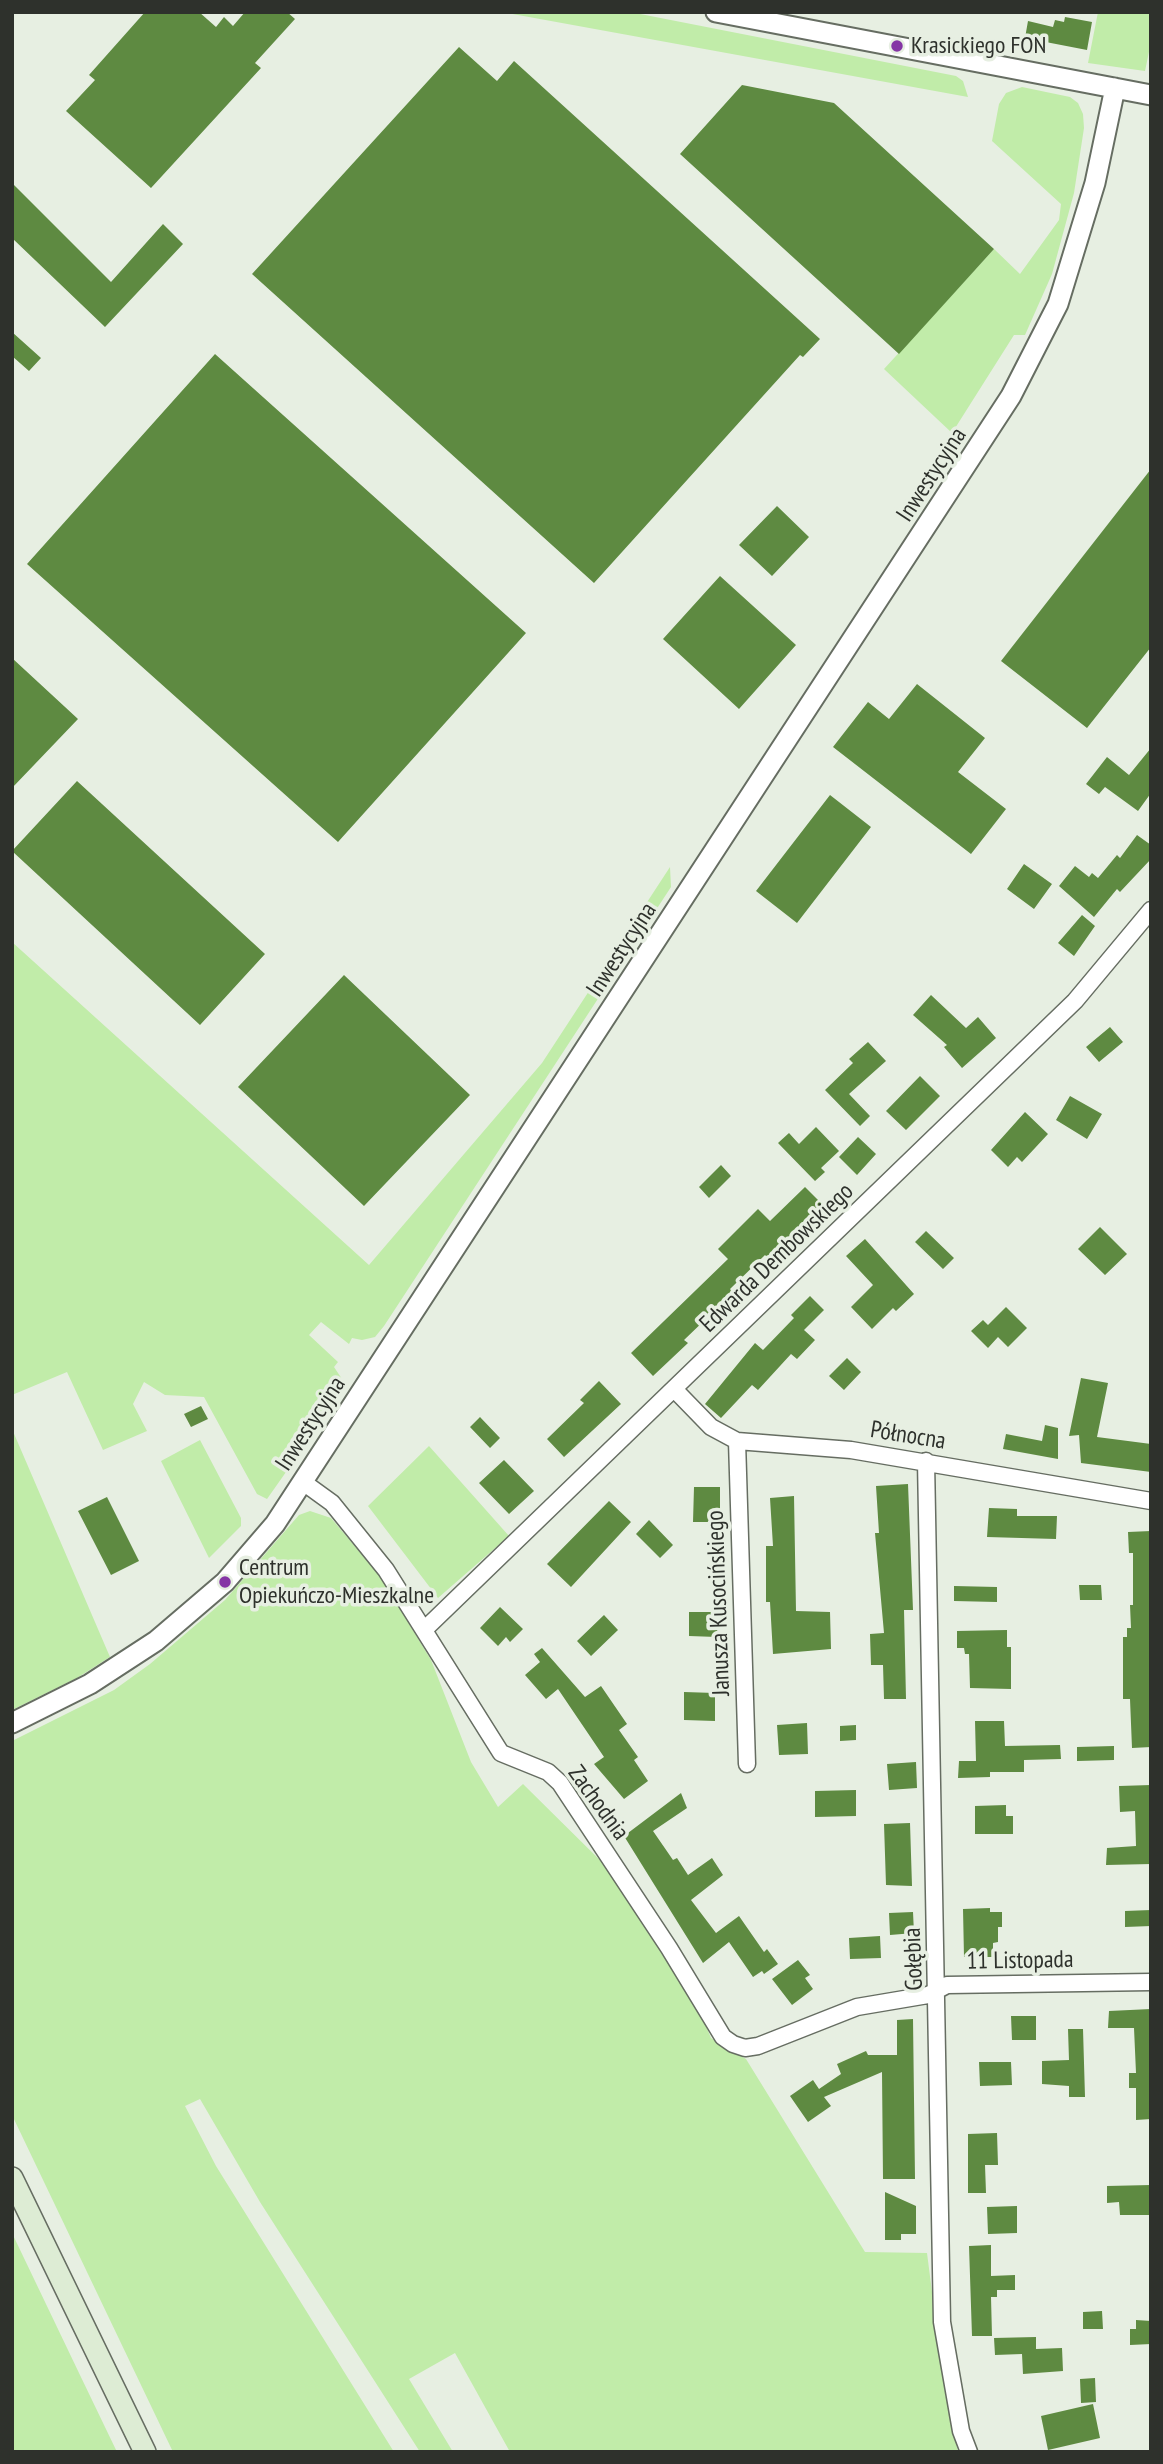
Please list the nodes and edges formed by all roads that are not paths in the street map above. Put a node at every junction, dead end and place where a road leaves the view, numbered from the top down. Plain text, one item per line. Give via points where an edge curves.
1 (716, 12) edge
2 (745, 15) edge
3 (1115, 88) junction
4 (1151, 95) edge
5 (1151, 910) edge
6 (675, 1390) junction
7 (737, 1441) junction
8 (926, 1461) junction
9 (303, 1482) junction
10 (1151, 1501) edge
11 (425, 1629) junction
12 (12, 1723) edge
13 (747, 1764) dead end
14 (1151, 1982) edge
15 (938, 1989) junction
16 (733, 2044) joint
17 (12, 2178) edge
18 (145, 2452) edge
19 (969, 2452) edge

1 - 2 street
2 - 3 street
3 - 4 street
3 - 9 street, Inwestycyjna via 1095,183 1058,304 1011,396
5 - 6 street, Edwarda Dembowskiego via 1075,1001
6 - 7 street, Północna via 711,1427
6 - 11 street, Edwarda Dembowskiego
7 - 8 street, Północna
7 - 13 street, Janusza Kusocińskiego
8 - 10 street, Północna
8 - 15 street, Gołębia
9 - 11 street, Zachodnia via 332,1503 386,1570
9 - 12 street, Inwestycyjna via 241,1566 197,1609 90,1684
11 - 16 street, Zachodnia via 501,1753 548,1772 560,1783 723,2037
14 - 15 street, 11 Listopada via 947,1985
15 - 16 street, 11 Listopada via 928,1995 857,2007 758,2046
15 - 19 street, Gołębia via 942,2322 961,2431
17 - 18 main road

